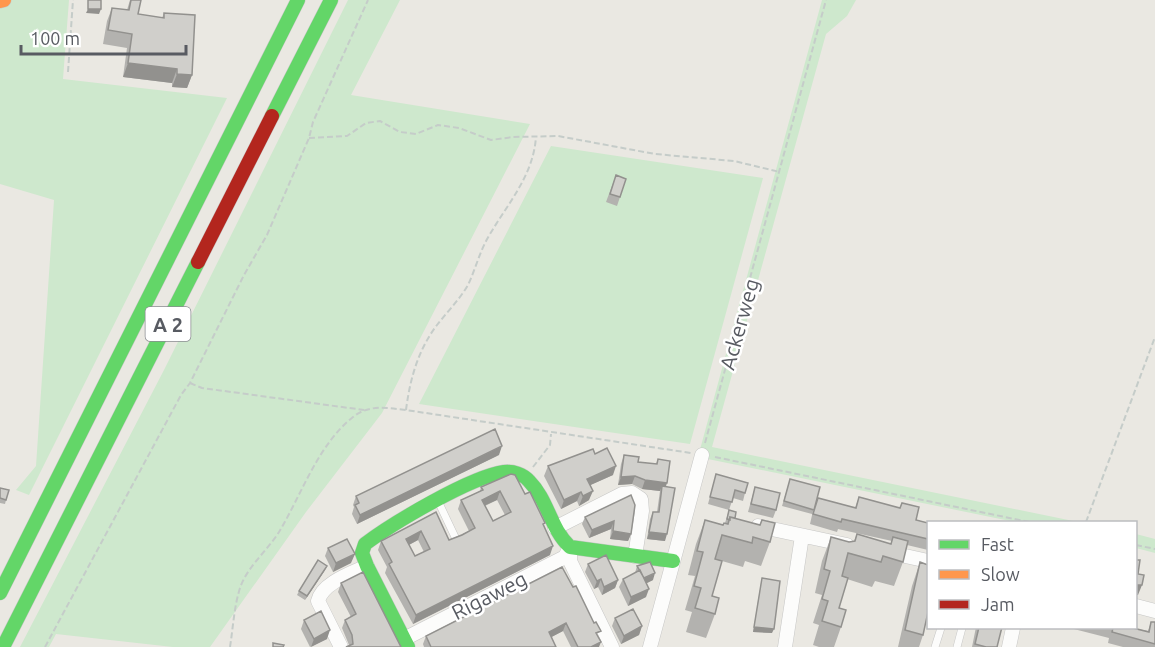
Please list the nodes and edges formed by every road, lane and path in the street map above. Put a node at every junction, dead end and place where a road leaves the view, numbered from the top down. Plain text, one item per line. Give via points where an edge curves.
1 (73, 0) edge
2 (298, 0) edge
3 (331, 0) edge
4 (368, 0) edge
5 (826, 0) edge
6 (68, 72) dead end
7 (536, 136) junction
8 (309, 138) junction
9 (780, 172) junction
10 (1155, 337) edge
11 (190, 384) junction
12 (364, 410) junction
13 (406, 410) junction
14 (551, 434) junction
15 (702, 455) junction
16 (527, 478) junction
17 (438, 501) junction
18 (1024, 521) edge
19 (1086, 521) edge
20 (741, 522) edge
21 (555, 528) junction
22 (802, 536) junction
23 (456, 539) edge
24 (1137, 545) edge
25 (570, 547) junction
26 (1155, 549) edge
27 (635, 556) junction
28 (673, 561) junction
29 (927, 561) edge
30 (367, 566) junction
31 (0, 593) edge
32 (1137, 606) edge
33 (1155, 611) edge
34 (940, 629) edge
35 (962, 629) edge
36 (1013, 629) edge
37 (406, 643) edge
38 (3, 647) edge
39 (45, 647) edge
40 (230, 647) edge
41 (341, 647) edge
42 (612, 647) edge
43 (650, 647) edge
44 (785, 647) edge
45 (935, 647) edge
46 (957, 647) edge
47 (1009, 647) edge

1 - 6 path
2 - 31 main road, A 2
3 - 38 main road, A 2
4 - 8 path
5 - 9 path, Ackerweg
7 - 8 path via 491,140 438,125 416,134 400,132 380,121 366,123 347,136
7 - 9 path via 734,161
7 - 13 path via 526,176 488,236 467,286 435,327 420,355 409,384
8 - 11 path via 267,235
9 - 15 path, Ackerweg
10 - 19 path
11 - 12 path
11 - 39 path
12 - 13 path
12 - 40 path via 326,449 279,532 246,575
13 - 14 path
14 - 15 path
14 - 16 path via 550,445
15 - 18 path
15 - 28 street
16 - 17 main road via 510,471 497,473
16 - 21 main road
17 - 23 lane
17 - 30 main road via 369,540 362,553
20 - 22 street
21 - 25 main road
21 - 27 street via 622,494 638,495 642,511
22 - 29 street
22 - 44 street
24 - 26 path
25 - 27 main road
25 - 37 street, Rigaweg via 565,557
25 - 42 street via 570,561
27 - 28 main road
28 - 43 street
30 - 37 main road
30 - 41 street via 336,581 318,601
32 - 33 street
34 - 45 lane
35 - 46 lane
36 - 47 street

